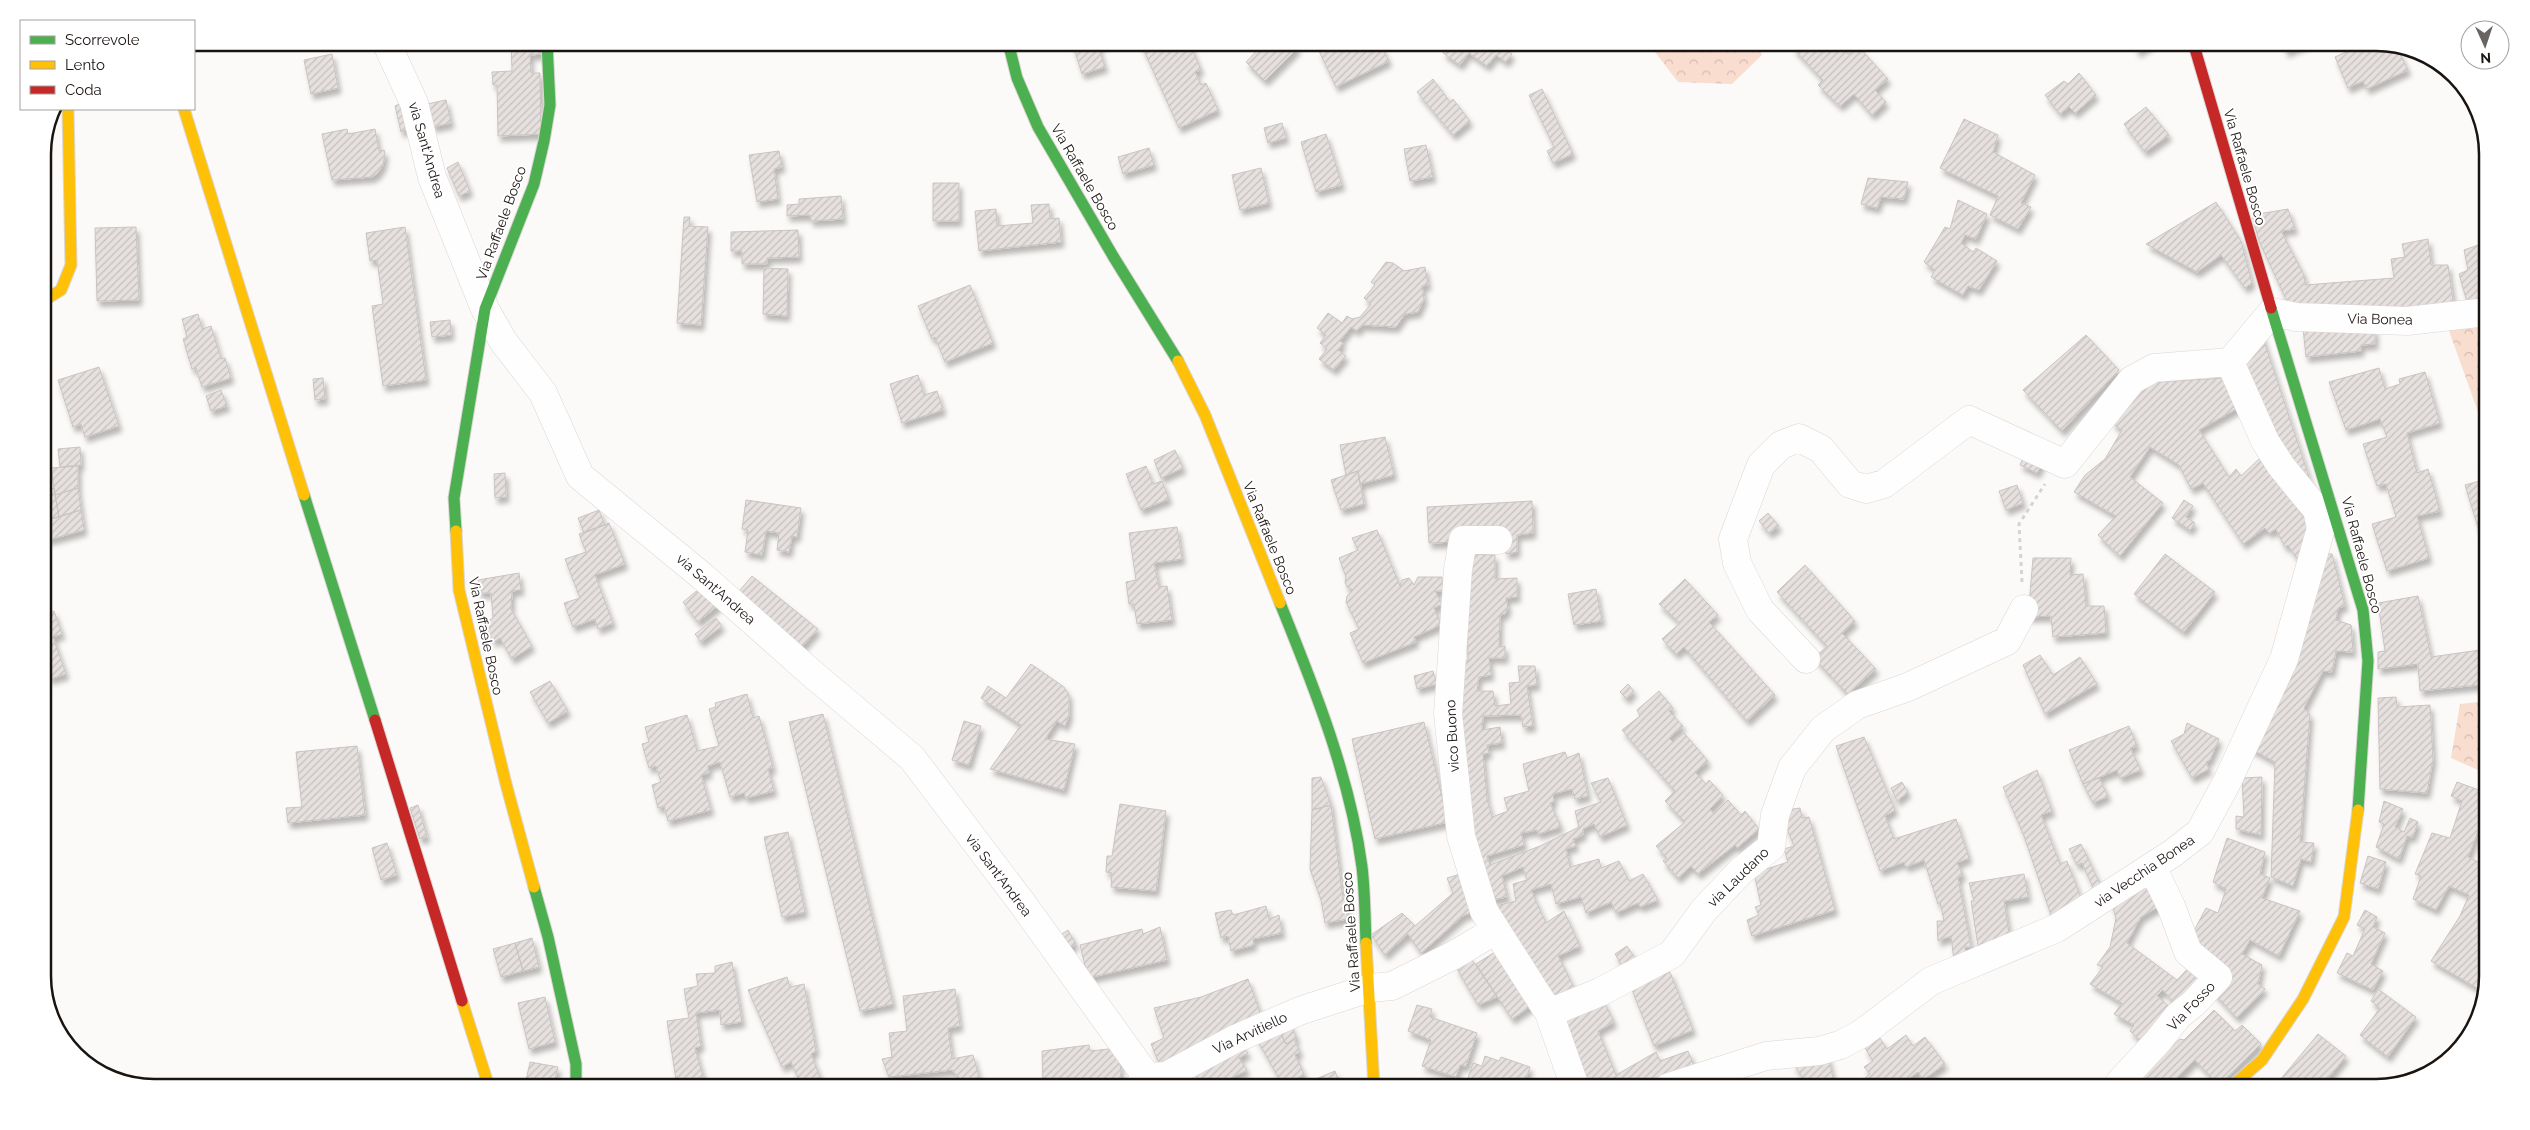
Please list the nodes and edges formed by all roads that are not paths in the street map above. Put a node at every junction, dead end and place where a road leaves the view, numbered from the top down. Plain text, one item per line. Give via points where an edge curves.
1 (390, 51) edge
2 (547, 51) edge
3 (1010, 51) edge
4 (2196, 51) edge
5 (68, 110) edge
6 (184, 110) edge
7 (51, 296) edge
8 (485, 309) junction
9 (2272, 312) junction
10 (2479, 313) edge
11 (2230, 362) junction
12 (1498, 540) dead end
13 (2024, 609) road end
14 (1806, 659) dead end
15 (2152, 867) junction
16 (1496, 930) junction
17 (1370, 988) junction
18 (1549, 1013) junction
19 (485, 1079) edge
20 (576, 1079) edge
21 (1140, 1079) edge
22 (1154, 1079) edge
23 (1374, 1079) edge
24 (1571, 1079) edge
25 (1692, 1079) edge
26 (2122, 1079) edge
27 (2241, 1079) edge

1 - 8 street, via Sant'Andrea via 414,103 432,176
2 - 8 street, Via Raffaele Bosco via 550,105 534,184
3 - 17 street, Via Raffaele Bosco via 1017,78 1038,126 1113,256 1170,345 1206,415 1305,666 1345,785 1362,867
4 - 9 street, Via Raffaele Bosco
5 - 7 street via 70,265 61,290
6 - 19 street
8 - 20 street, Via Raffaele Bosco via 454,498 459,590 506,784 548,937 576,1064
8 - 21 street, via Sant'Andrea via 503,341 543,393 580,476 702,576 912,758 1022,903
9 - 10 street, Via Bonea via 2296,317 2407,321
9 - 11 street
9 - 27 street, Via Raffaele Bosco via 2352,568 2363,610 2368,661 2357,818 2344,917 2303,999 2262,1060
11 - 14 street via 2154,368 2132,380 2065,464 1969,420 1884,484 1866,489 1850,484 1821,448 1799,438 1781,445 1761,465 1732,539 1737,564 1760,610
11 - 15 street, via Vecchia Bonea via 2265,441 2317,510 2321,528 2284,659 2213,811 2200,832
12 - 16 street, vico Buono via 1463,540 1448,714 1460,836 1484,912
13 - 18 street, via Laudano via 2007,641 1908,687 1857,705 1823,729 1792,768 1775,815 1771,847 1741,871 1704,910 1672,954 1600,992
15 - 25 street, via Vecchia Bonea via 2057,928 1931,981 1861,1034 1840,1045 1818,1051 1766,1056
15 - 26 street, Via Fosso via 2188,952 2218,977 2178,1016
16 - 17 street via 1392,986
16 - 18 street
17 - 22 street, Via Arvitiello via 1302,1010
17 - 23 street, Via Raffaele Bosco
18 - 24 street

